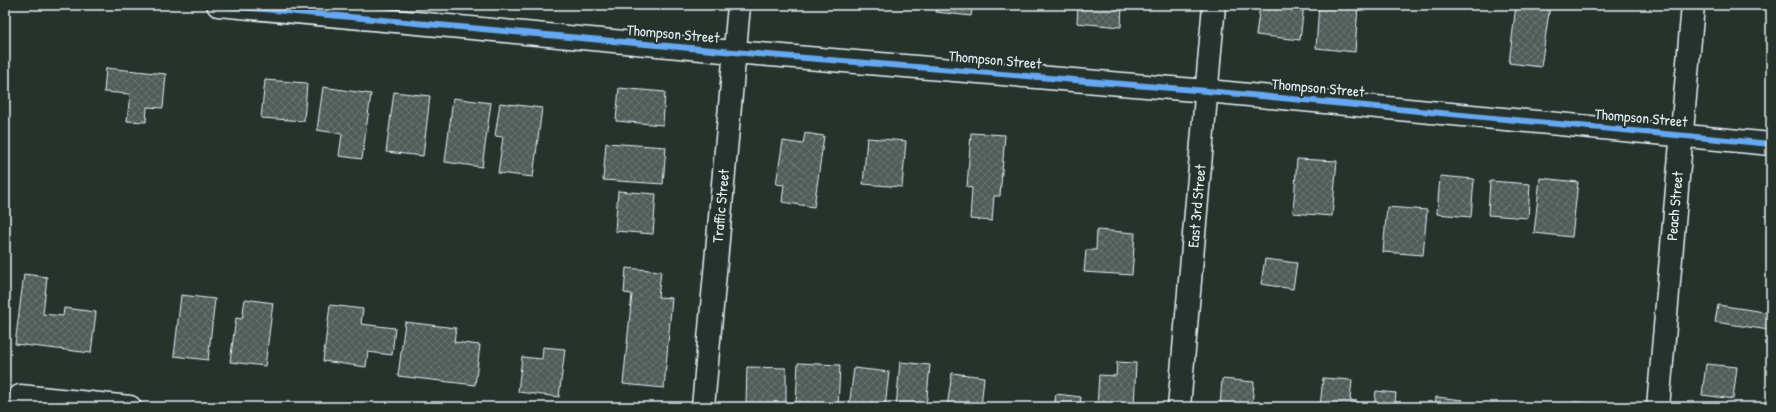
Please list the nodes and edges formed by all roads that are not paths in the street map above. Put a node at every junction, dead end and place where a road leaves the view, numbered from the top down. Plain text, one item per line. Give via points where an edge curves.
1 (218, 5) edge
2 (739, 5) edge
3 (1214, 5) edge
4 (1693, 5) edge
5 (734, 52) junction
6 (1207, 90) junction
7 (1681, 135) junction
8 (1771, 144) edge
9 (20, 396) dead end
10 (130, 407) edge
11 (703, 407) edge
12 (1179, 407) edge
13 (1658, 407) edge

1 - 5 street, Thompson Street
2 - 5 street, Traffic Street
3 - 6 street, East 3rd Street
4 - 7 street, Peach Street
5 - 6 street, Thompson Street
5 - 11 street, Traffic Street
6 - 7 street, Thompson Street
6 - 12 street, East 3rd Street
7 - 8 street, Thompson Street
7 - 13 street, Peach Street
9 - 10 street

